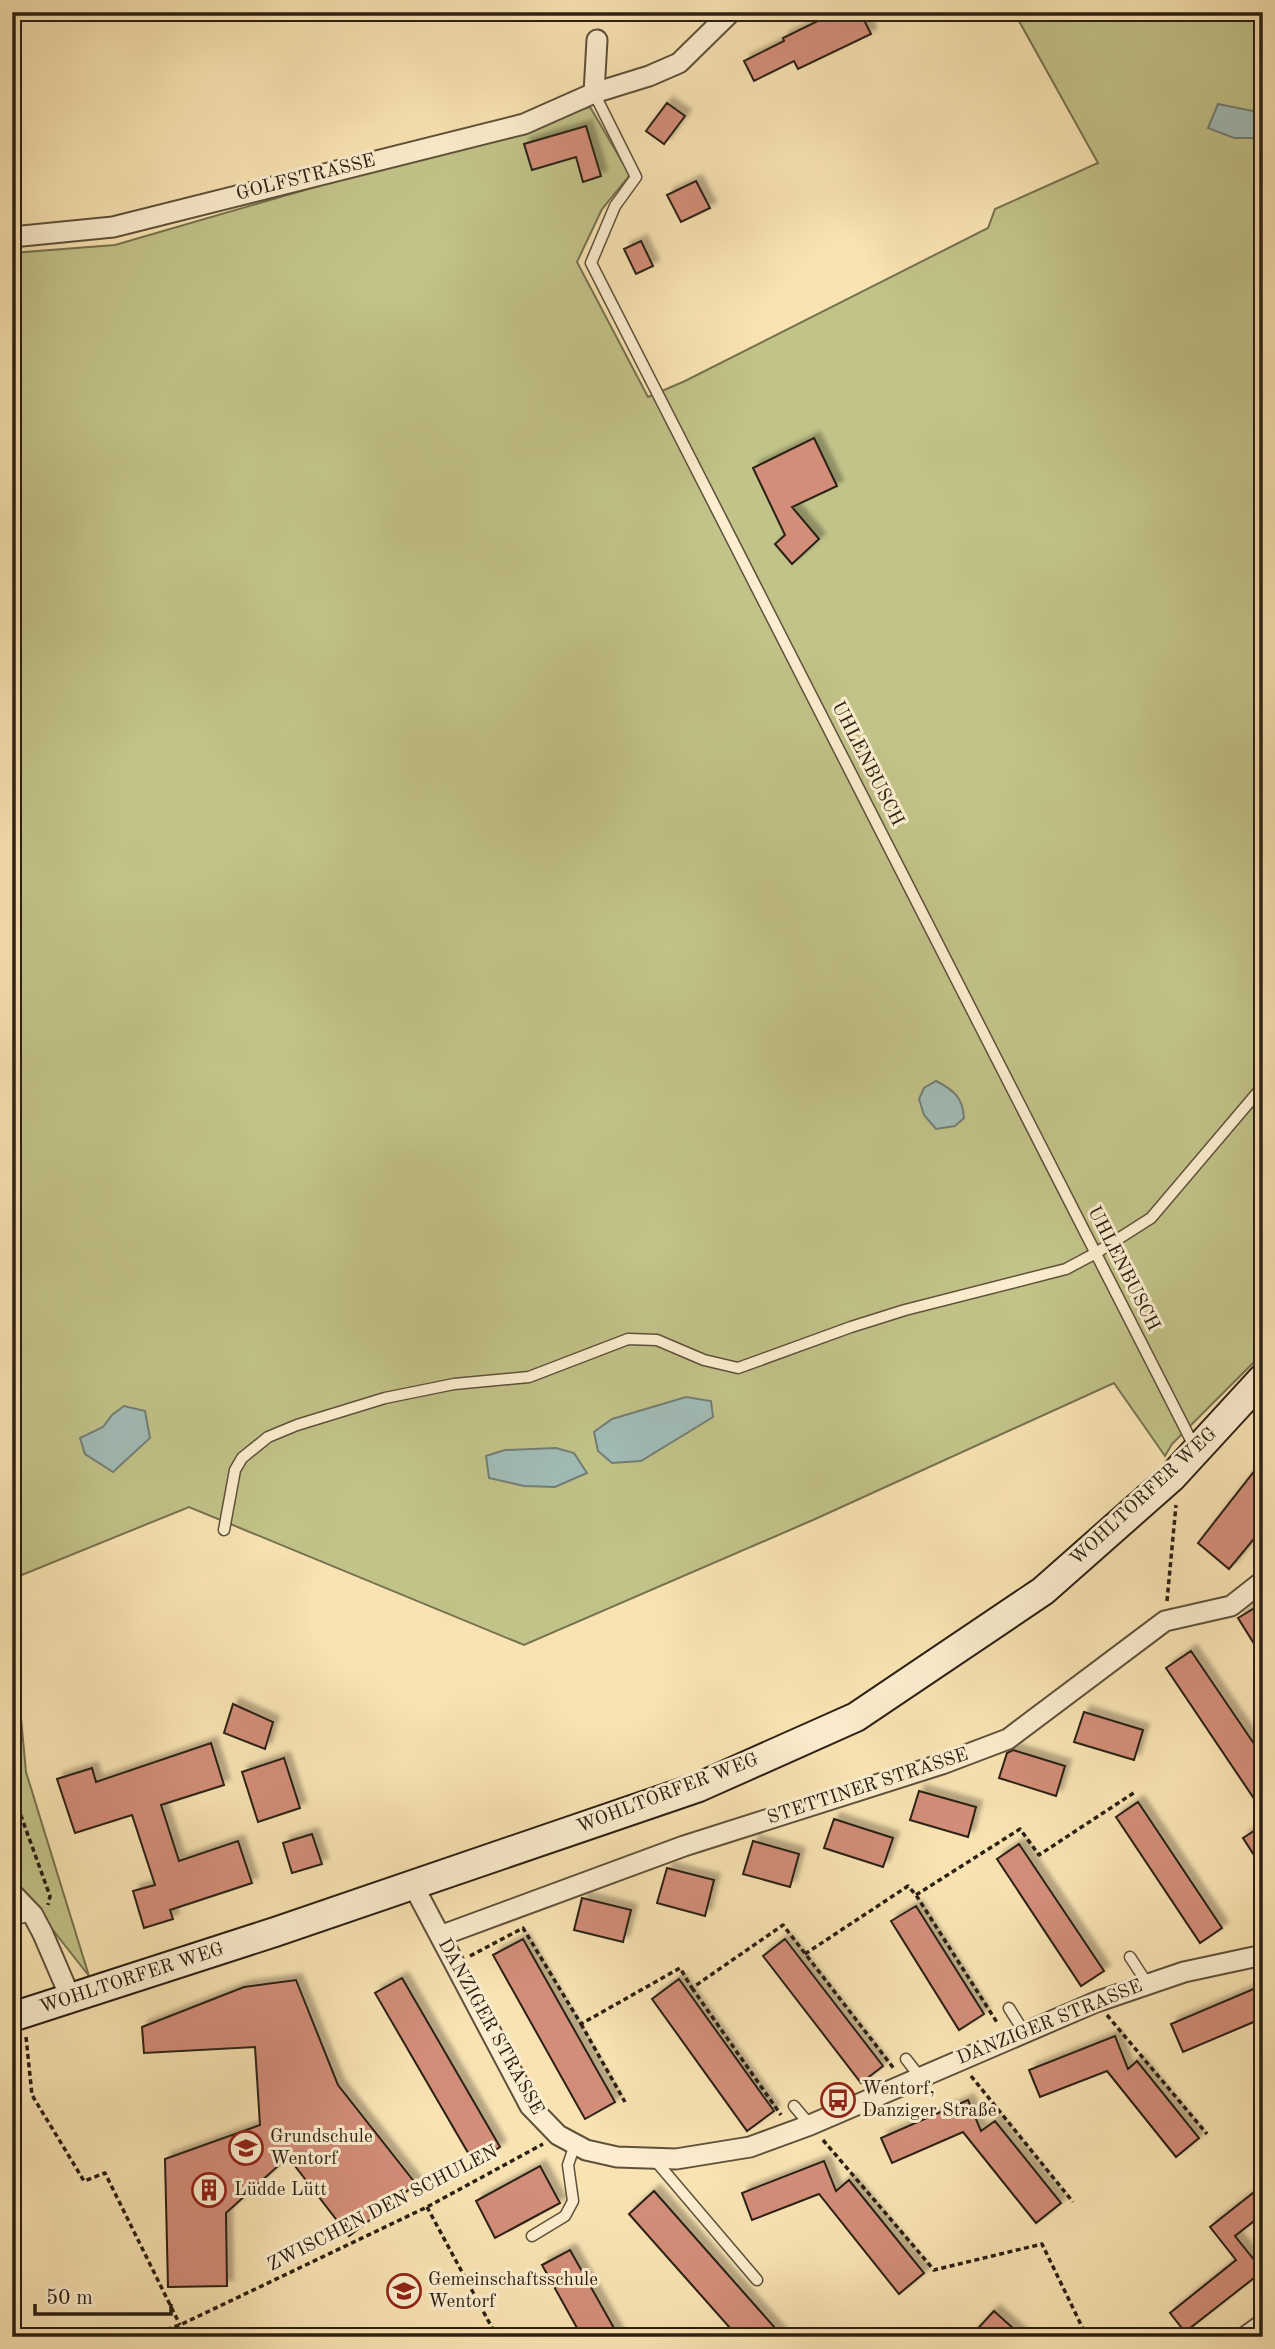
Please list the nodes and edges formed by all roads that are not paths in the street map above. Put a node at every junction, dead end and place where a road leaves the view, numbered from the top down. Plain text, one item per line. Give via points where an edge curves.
1 (731, 12) edge
2 (597, 40) dead end
3 (594, 93) junction
4 (12, 237) edge
5 (1263, 1086) edge
6 (1096, 1253) junction
7 (1263, 1378) edge
8 (1196, 1452) junction
9 (224, 1530) dead end
10 (1263, 1581) edge
11 (413, 1885) junction
12 (12, 1892) edge
13 (33, 1915) junction
14 (12, 1920) edge
15 (440, 1936) junction
16 (1260, 1952) edge
17 (1130, 1957) dead end
18 (1147, 1983) junction
19 (71, 1998) junction
20 (1009, 2008) dead end
21 (19, 2027) edge
22 (1016, 2036) junction
23 (906, 2059) dead end
24 (912, 2080) junction
25 (794, 2106) dead end
26 (801, 2128) junction
27 (566, 2140) junction
28 (653, 2158) junction
29 (532, 2236) dead end
30 (757, 2280) dead end
31 (1263, 2324) edge
32 (1245, 2337) edge

1 - 3 street, GOLFSTRASSE via 679,64
2 - 3 street
3 - 4 street, GOLFSTRASSE via 524,124 113,227
3 - 6 lane, UHLENBUSCH via 636,177 615,206 591,263
5 - 6 lane via 1151,1218
6 - 8 lane, UHLENBUSCH
6 - 9 lane via 1066,1269 872,1320 738,1367 704,1360 657,1339 628,1339 529,1377 454,1384 385,1398 297,1425 268,1437 242,1458 235,1470
7 - 8 main road, WOHLTORFER WEG
8 - 11 main road, WOHLTORFER WEG via 1043,1591 856,1717 699,1787
10 - 15 street, STETTINER STRASSE via 1231,1606 1165,1621 1008,1739 684,1846
11 - 15 street, DANZIGER STRASSE
11 - 19 main road, WOHLTORFER WEG
12 - 13 street
13 - 14 lane
13 - 19 street
15 - 27 street, DANZIGER STRASSE via 530,2106
16 - 18 street, DANZIGER STRASSE
17 - 18 lane
18 - 22 street, DANZIGER STRASSE
19 - 21 main road, WOHLTORFER WEG
20 - 22 lane
22 - 24 street, DANZIGER STRASSE
23 - 24 lane
24 - 26 street, DANZIGER STRASSE
25 - 26 lane
26 - 28 street, DANZIGER STRASSE via 750,2147 676,2159
27 - 28 street, DANZIGER STRASSE via 617,2157
27 - 29 lane via 573,2201 565,2216
28 - 30 lane
31 - 32 street

